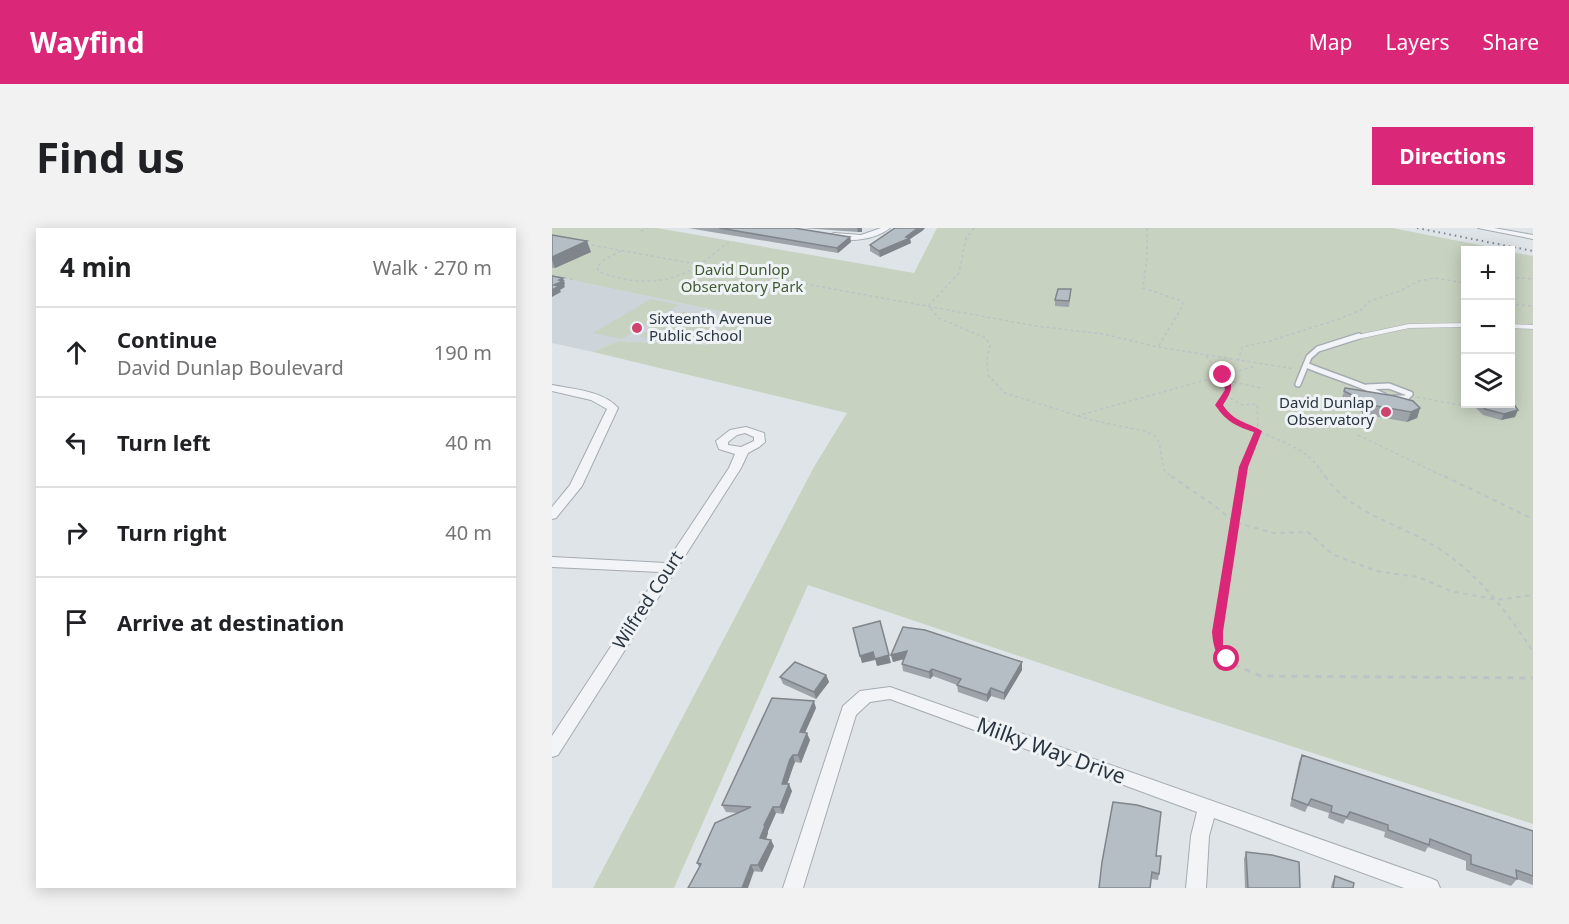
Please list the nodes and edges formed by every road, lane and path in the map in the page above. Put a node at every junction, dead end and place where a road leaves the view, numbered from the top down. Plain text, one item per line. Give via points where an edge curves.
1 (648, 228) edge
2 (886, 228) edge
3 (974, 228) edge
4 (1147, 228) edge
5 (1487, 228) edge
6 (641, 231) dead end
7 (822, 233) edge
8 (1533, 237) edge
9 (729, 243) dead end
10 (582, 244) edge
11 (592, 246) junction
12 (581, 250) edge
13 (621, 251) junction
14 (698, 265) junction
15 (702, 272) dead end
16 (552, 275) edge
17 (1515, 277) edge
18 (1533, 279) edge
19 (575, 280) dead end
20 (1461, 282) edge
21 (1515, 304) edge
22 (929, 305) junction
23 (1533, 306) edge
24 (1461, 325) edge
25 (1515, 326) edge
26 (1533, 327) edge
27 (1158, 347) junction
28 (1206, 356) junction
29 (1238, 361) junction
30 (1259, 365) junction
31 (1305, 368) junction
32 (1223, 375) junction
33 (1228, 381) junction
34 (1298, 384) dead end
35 (1367, 387) junction
36 (552, 388) edge
37 (1262, 388) dead end
38 (1226, 395) junction
39 (1410, 395) junction
40 (1461, 405) edge
41 (1077, 416) junction
42 (1258, 431) junction
43 (1358, 435) dead end
44 (743, 450) dead end
45 (552, 515) edge
46 (1533, 519) edge
47 (1234, 522) junction
48 (552, 561) edge
49 (669, 568) junction
50 (1533, 595) edge
51 (1497, 600) junction
52 (1533, 652) edge
53 (1533, 678) edge
54 (552, 750) edge
55 (1207, 808) junction
56 (793, 888) edge
57 (1196, 888) edge
58 (1430, 888) edge

1 - 6 path
2 - 7 street via 863,238
3 - 22 path via 962,246 960,271
4 - 27 path via 1143,288 1173,296 1183,305
5 - 8 street
9 - 14 path
10 - 11 path
11 - 12 path
11 - 13 path
13 - 14 path
13 - 14 path via 601,262 599,272 625,282 650,282 680,276
14 - 15 path
14 - 22 path
16 - 19 path
17 - 18 path
20 - 29 path via 1434,278 1419,281 1339,319 1244,346
21 - 23 path
22 - 27 path
22 - 41 path via 938,318 986,338 990,346 988,375 1000,389
24 - 31 lane via 1409,326 1356,337 1318,349
25 - 26 lane
27 - 28 path
28 - 29 path
28 - 32 path
29 - 30 path
30 - 31 path
30 - 32 path
31 - 34 lane
31 - 35 lane
32 - 33 path
32 - 41 path
33 - 37 path
33 - 38 path
35 - 39 lane via 1396,387
35 - 39 lane via 1390,397
36 - 45 street via 602,400 613,408 576,486
38 - 42 path via 1242,405 1257,404
38 - 42 path via 1219,405 1227,417
39 - 40 path
41 - 47 path via 1155,436 1164,470
42 - 47 path via 1243,467
42 - 51 path via 1318,465 1344,499 1450,555
43 - 46 path
44 - 49 street, Wilfred Court
47 - 51 path via 1274,533 1308,532 1332,554 1376,571 1418,577 1451,591
47 - 53 path via 1218,645 1227,659 1242,670 1261,676
48 - 49 street
49 - 54 street, Wilfred Court
50 - 51 path
51 - 52 path
55 - 56 street, Milky Way Drive via 890,693 866,696 849,711
55 - 57 street via 1200,836
55 - 58 street, Milky Way Drive

